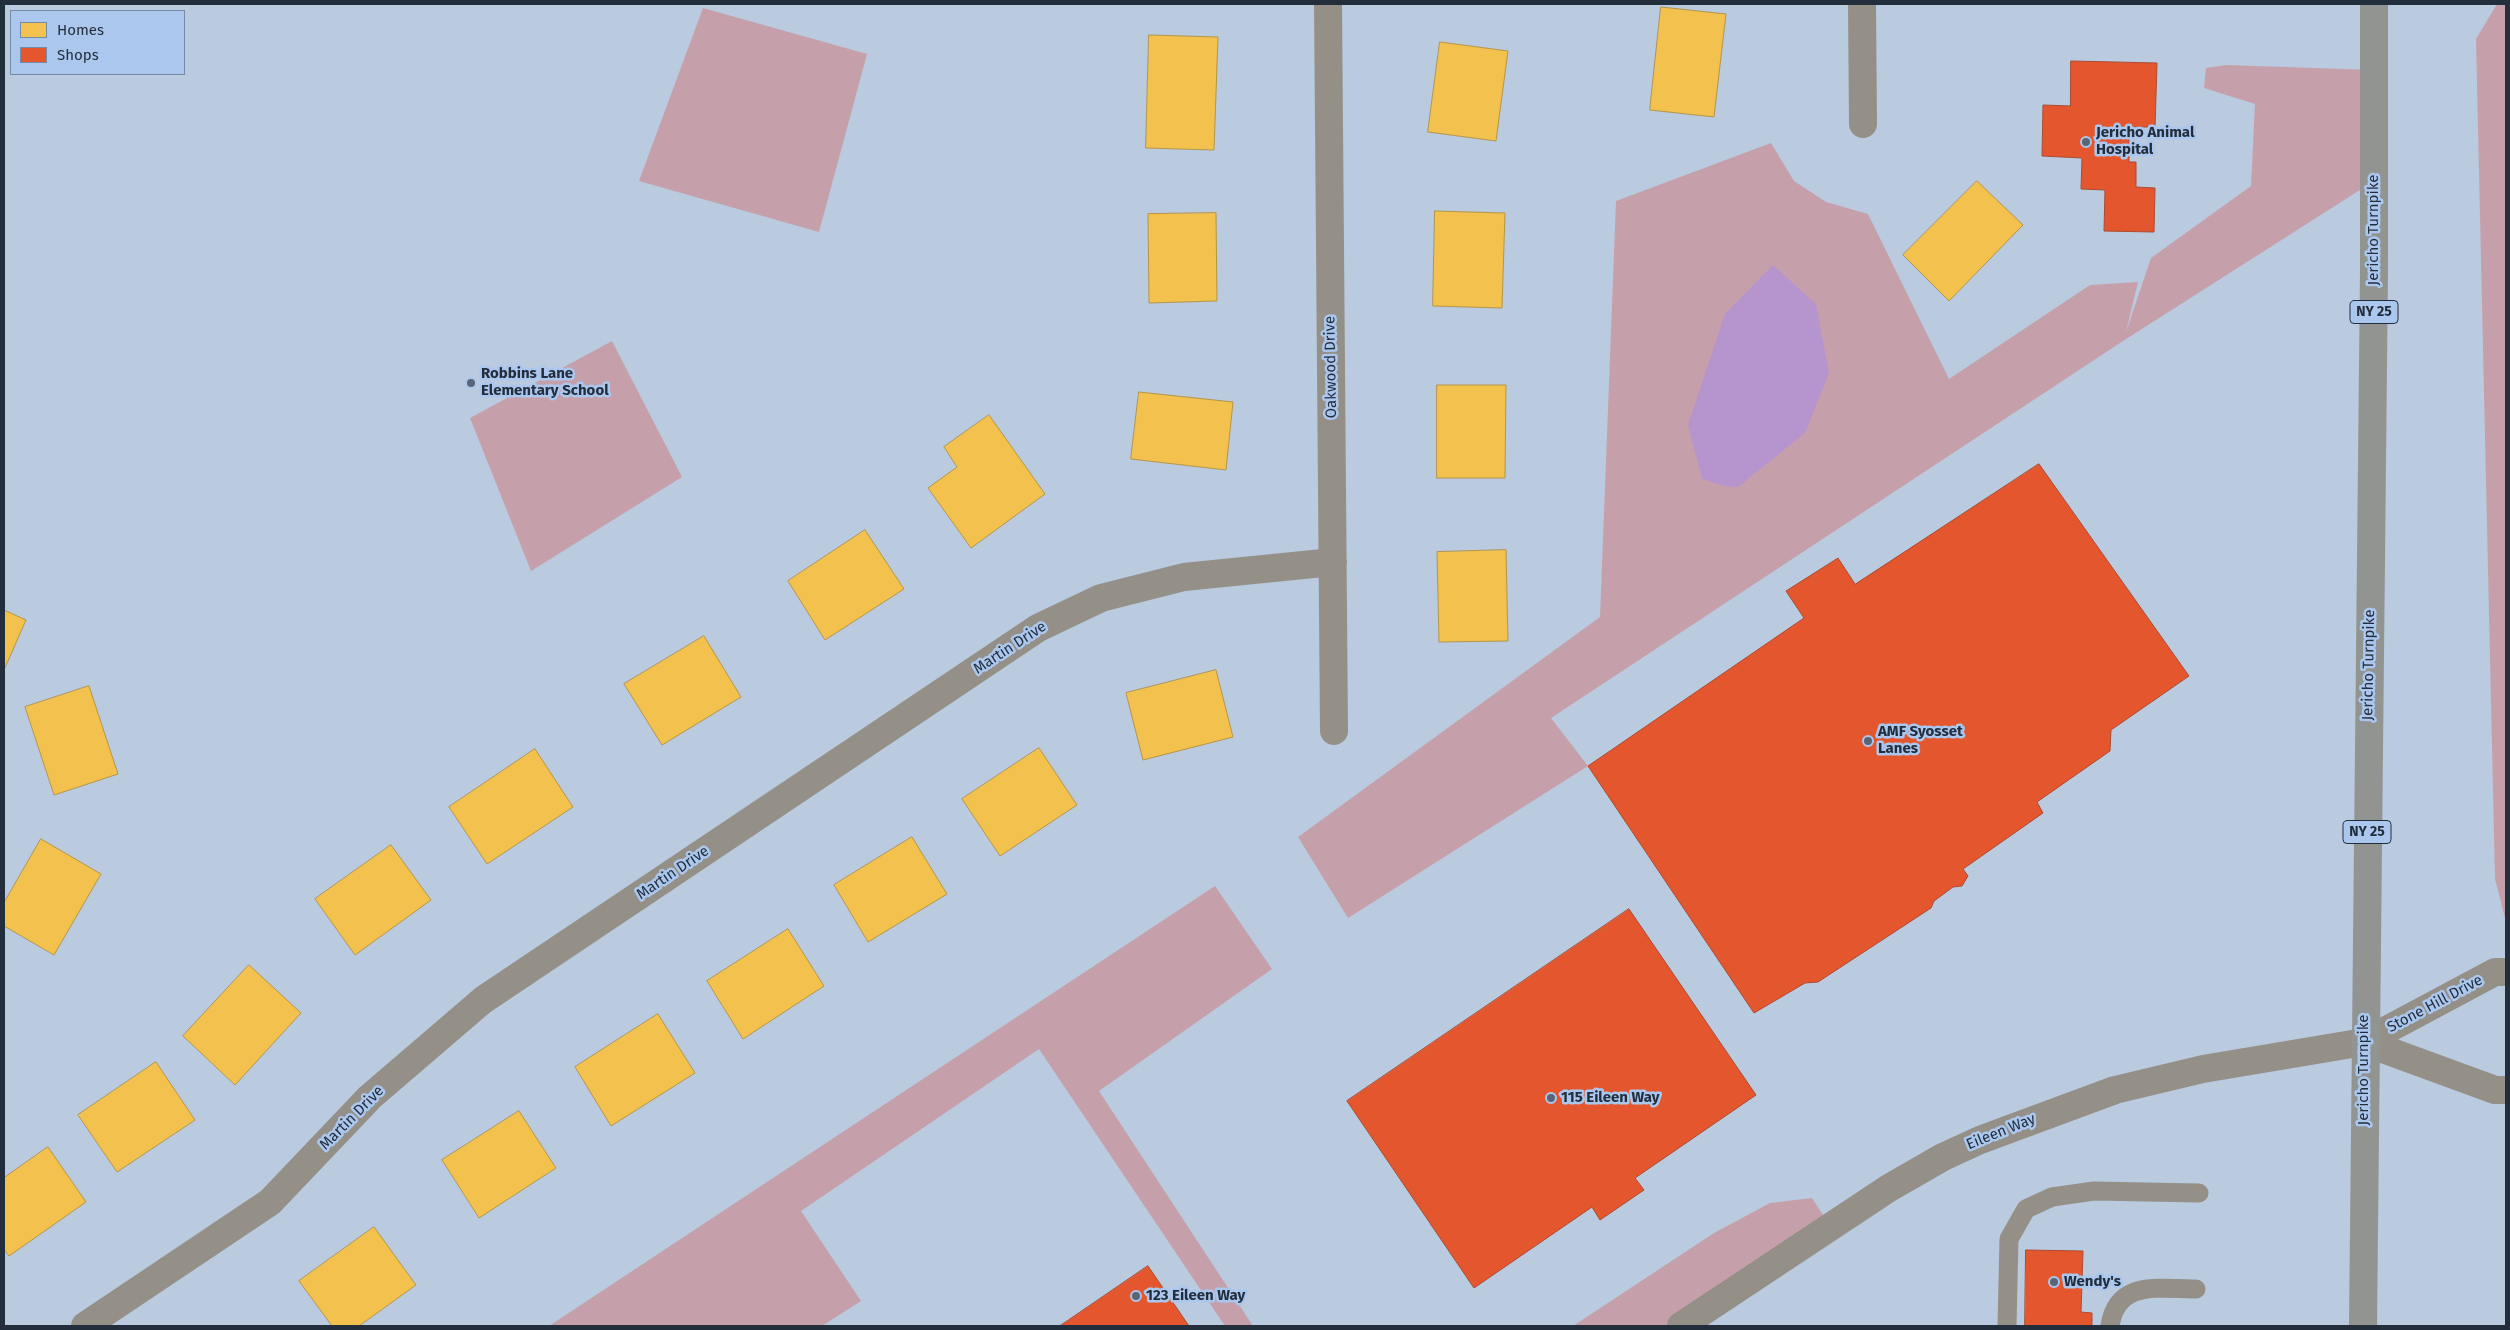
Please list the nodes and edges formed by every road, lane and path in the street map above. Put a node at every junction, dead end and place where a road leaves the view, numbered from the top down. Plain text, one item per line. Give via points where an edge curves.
1 (1328, 4) edge
2 (1862, 4) edge
3 (2374, 4) edge
4 (1863, 124) dead end
5 (1333, 562) junction
6 (1334, 731) dead end
7 (2506, 972) edge
8 (2364, 1042) junction
9 (2506, 1090) edge
10 (2199, 1193) dead end
11 (2196, 1289) dead end
12 (85, 1326) edge
13 (1681, 1326) edge
14 (2007, 1326) edge
15 (2110, 1326) edge
16 (2363, 1326) edge

1 - 5 street, Oakwood Drive
2 - 4 street
3 - 8 main road, Jericho Turnpike / NY 25 via 2374,271
5 - 6 street, Oakwood Drive
5 - 12 street, Martin Drive via 1184,577 1100,598 1038,628 483,1000 370,1098 270,1202
7 - 8 street, Stone Hill Drive via 2495,972
8 - 9 street, Stone Hill Drive via 2495,1090
8 - 13 street, Eileen Way via 2203,1069 2115,1090 1980,1140 1889,1188
8 - 16 main road, Jericho Turnpike / NY 25
10 - 14 lane via 2094,1191 2052,1197 2026,1209 2009,1239
11 - 15 lane via 2145,1288 2126,1294 2112,1313

